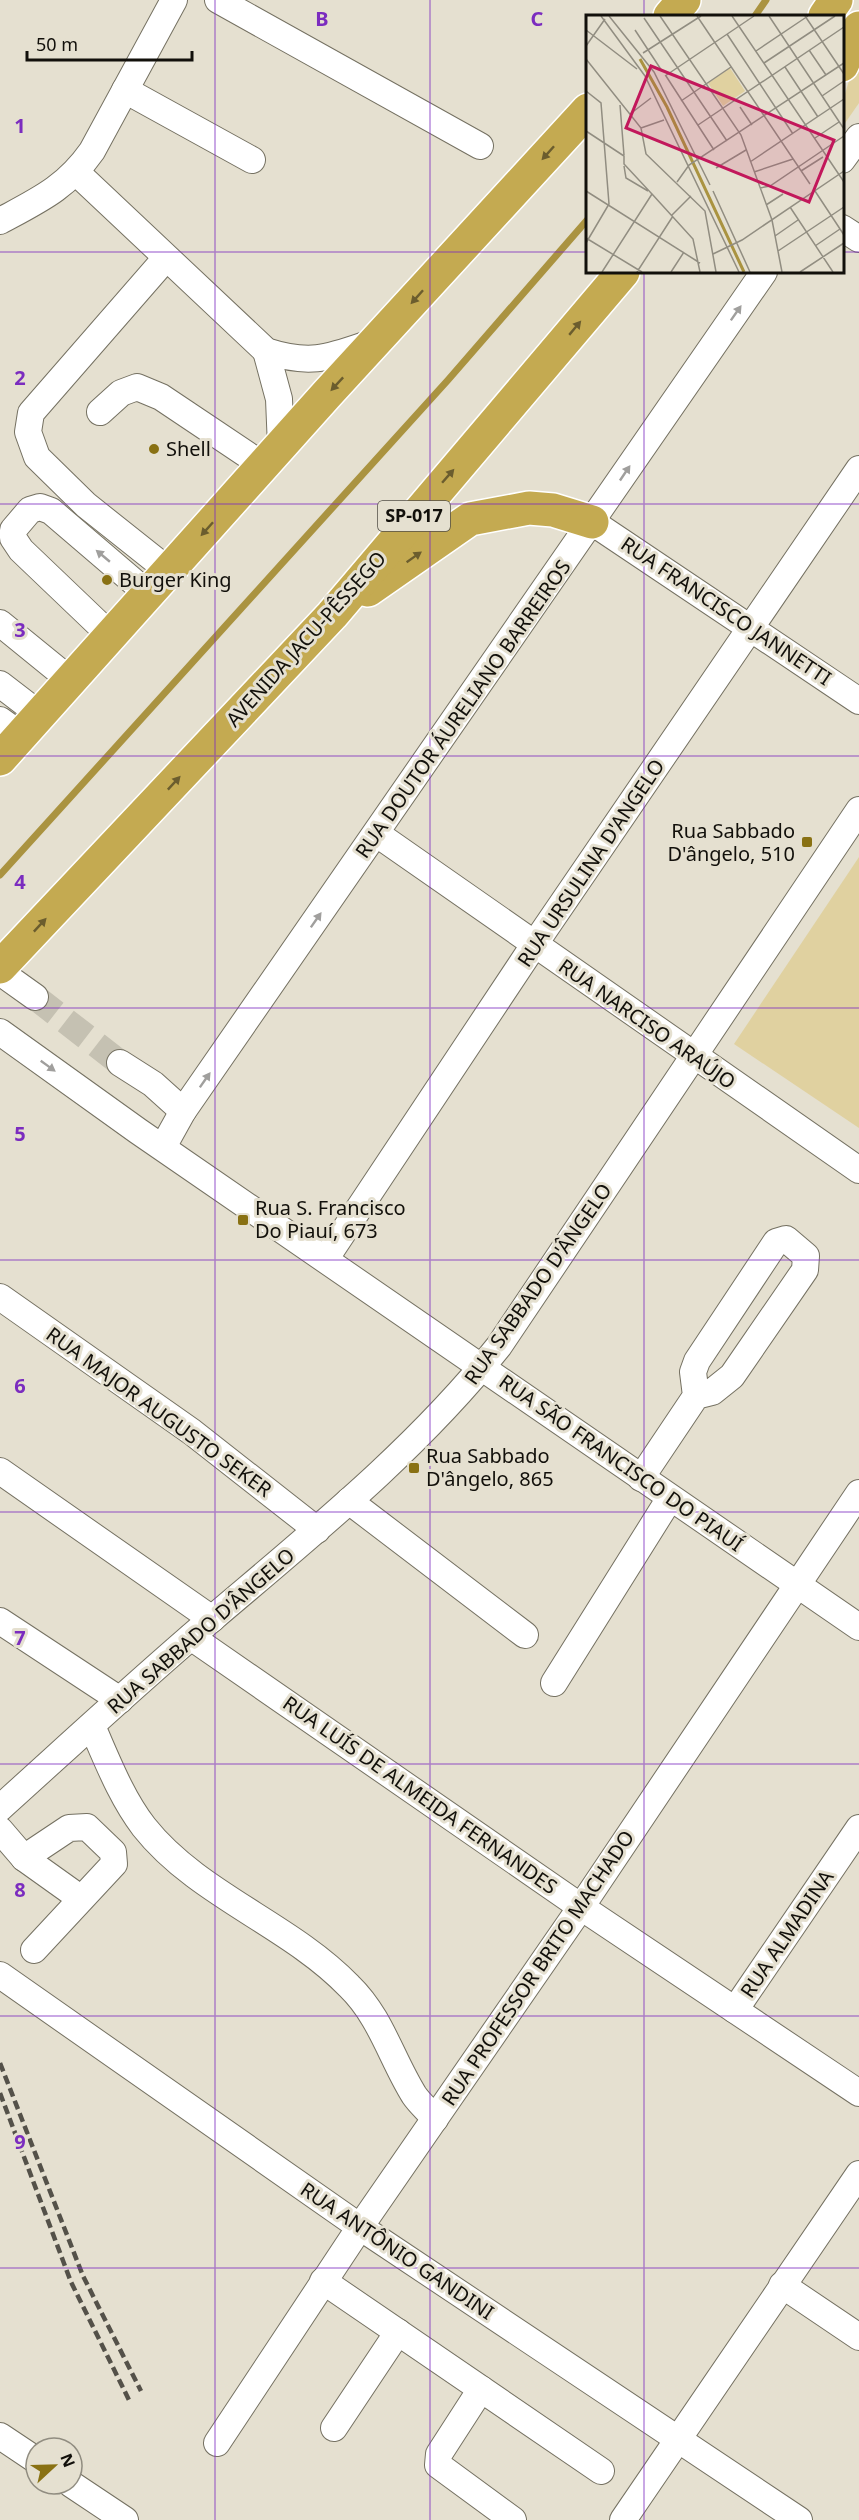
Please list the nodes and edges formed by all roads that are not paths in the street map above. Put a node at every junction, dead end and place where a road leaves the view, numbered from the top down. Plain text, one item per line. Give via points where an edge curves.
1 (174, 0) edge
2 (218, 0) edge
3 (664, 0) edge
4 (684, 0) edge
5 (836, 0) edge
6 (654, 15) edge
7 (671, 15) edge
8 (826, 15) edge
9 (859, 28) edge
10 (844, 63) edge
11 (125, 90) junction
12 (586, 112) edge
13 (859, 137) edge
14 (480, 146) dead end
15 (844, 159) edge
16 (252, 160) dead end
17 (77, 173) junction
18 (0, 221) edge
19 (844, 229) edge
20 (859, 238) edge
21 (166, 258) junction
22 (622, 273) edge
23 (763, 273) edge
24 (377, 341) junction
25 (266, 351) junction
26 (100, 412) dead end
27 (273, 457) junction
28 (859, 469) edge
29 (592, 522) junction
30 (158, 582) junction
31 (332, 615) junction
32 (0, 623) edge
33 (752, 628) junction
34 (110, 635) junction
35 (70, 680) junction
36 (0, 684) edge
37 (859, 701) edge
38 (15, 732) edge
39 (859, 810) edge
40 (376, 834) junction
41 (534, 945) junction
42 (0, 967) edge
43 (0, 972) edge
44 (35, 997) tunnel mouth
45 (0, 1032) edge
46 (693, 1056) junction
47 (120, 1063) tunnel mouth
48 (183, 1111) junction
49 (163, 1148) junction
50 (859, 1170) edge
51 (326, 1258) junction
52 (0, 1297) edge
53 (483, 1367) junction
54 (696, 1396) junction
55 (0, 1471) edge
56 (641, 1478) junction
57 (859, 1493) edge
58 (670, 1498) junction
59 (349, 1501) junction
60 (317, 1530) junction
61 (797, 1584) junction
62 (212, 1619) junction
63 (0, 1621) edge
64 (859, 1627) edge
65 (525, 1635) dead end
66 (191, 1637) junction
67 (554, 1683) dead end
68 (120, 1700) junction
69 (92, 1726) junction
70 (0, 1808) edge
71 (859, 1828) edge
72 (0, 1830) edge
73 (24, 1858) junction
74 (80, 1898) junction
75 (581, 1907) junction
76 (34, 1950) dead end
77 (0, 1975) edge
78 (735, 2010) junction
79 (859, 2093) edge
80 (435, 2119) junction
81 (859, 2174) edge
82 (360, 2228) junction
83 (323, 2281) junction
84 (782, 2285) junction
85 (398, 2332) junction
86 (859, 2337) edge
87 (481, 2389) junction
88 (334, 2428) dead end
89 (0, 2436) edge
90 (676, 2438) junction
91 (217, 2443) dead end
92 (24, 2452) edge
93 (601, 2471) dead end
94 (84, 2493) edge
95 (125, 2520) edge
96 (513, 2520) edge
97 (622, 2520) edge
98 (800, 2520) edge

1 - 11 street
2 - 14 street
3 - 6 street
4 - 7 highway
5 - 8 highway
9 - 10 highway
11 - 16 street
11 - 17 street
12 -> 24 highway
13 - 15 street
17 - 18 street via 52,194
17 - 21 street
19 - 20 street
21 - 25 street
21 - 30 street via 31,413 28,432 37,457
31 -> 22 highway, AVENIDA JACU-PÊSSEGO / SP-017
29 -> 23 street, RUA DOUTOR ÁURELIANO BARREIROS
24 - 25 street via 318,359 294,360
24 -> 27 highway
25 - 27 street via 279,399
26 - 27 street via 122,393 137,387
27 -> 30 highway
28 - 33 street, RUA URSULINA D'ANGELO
31 -> 29 highway via 470,519 529,508 554,510
29 - 33 street, RUA FRANCISCO JANNETTI
29 - 40 street, RUA DOUTOR ÁURELIANO BARREIROS
30 - 34 highway
30 -> 34 street via 51,511 40,507 30,510 14,530 13,538
42 -> 31 highway, AVENIDA JACU-PÊSSEGO / SP-017
32 - 35 street
33 - 37 street, RUA FRANCISCO JANNETTI
33 - 41 street, RUA URSULINA D'ANGELO
34 - 35 highway
35 - 38 highway
36 - 38 street
39 - 46 street, RUA SABBADO D'ÂNGELO
40 - 41 street, RUA NARCISO ARAÚJO
48 -> 40 street, RUA DOUTOR ÁURELIANO BARREIROS
41 - 46 street, RUA NARCISO ARAÚJO
41 - 51 street, RUA URSULINA D'ANGELO
43 - 44 street
45 -> 49 street, RUA SÃO FRANCISCO DO PIAUÍ
46 - 50 street, RUA NARCISO ARAÚJO
46 - 53 street, RUA SABBADO D'ÂNGELO
47 - 48 street via 153,1084
48 - 49 street, RUA DOUTOR ÁURELIANO BARREIROS
49 - 51 street, RUA SÃO FRANCISCO DO PIAUÍ
51 - 53 street, RUA SÃO FRANCISCO DO PIAUÍ
52 - 60 street, RUA MAJOR AUGUSTO SEKER via 192,1432
53 - 56 street, RUA SÃO FRANCISCO DO PIAUÍ
53 - 59 street, RUA SABBADO D'ÂNGELO via 421,1435
54 - 54 street via 693,1372 697,1361 776,1242 786,1239 806,1256 805,1270 732,1376 712,1392
54 - 56 street
55 - 62 street
56 - 58 street, RUA SÃO FRANCISCO DO PIAUÍ
57 - 61 street, RUA PROFESSOR BRITO MACHADO
58 - 61 street, RUA SÃO FRANCISCO DO PIAUÍ
58 - 67 street
59 - 60 street, RUA SABBADO D'ÂNGELO
59 - 65 street
60 - 62 street, RUA SABBADO D'ÂNGELO
61 - 64 street, RUA SÃO FRANCISCO DO PIAUÍ
61 - 75 street, RUA PROFESSOR BRITO MACHADO
62 - 66 street, RUA SABBADO D'ÂNGELO
63 - 68 street
66 - 68 street, RUA SABBADO D'ÂNGELO
66 - 75 street, RUA LUÍS DE ALMEIDA FERNANDES
68 - 69 street, RUA SABBADO D'ÂNGELO
69 - 70 street, RUA SABBADO D'ÂNGELO
69 - 80 street via 144,1828 204,1880 304,1946 348,1984 382,2028 415,2096
71 - 78 street, RUA ALMADINA
72 - 73 street
73 - 74 street
73 - 74 street via 69,1828 87,1827 113,1852 114,1864
74 - 76 street
75 - 78 street, RUA LUÍS DE ALMEIDA FERNANDES
75 - 80 street, RUA PROFESSOR BRITO MACHADO
77 - 82 street, RUA ANTÔNIO GANDINI
78 - 79 street, RUA LUÍS DE ALMEIDA FERNANDES
80 - 82 street, RUA PROFESSOR BRITO MACHADO
81 - 84 street
82 - 83 street, RUA PROFESSOR BRITO MACHADO
82 - 90 street, RUA ANTÔNIO GANDINI
83 - 85 street
83 - 91 street, RUA PROFESSOR BRITO MACHADO
84 - 86 street
84 - 90 street
85 - 87 street
85 - 88 street
87 - 93 street
87 - 96 street via 439,2454 438,2465
89 - 92 street
90 - 97 street
90 - 98 street, RUA ANTÔNIO GANDINI
94 - 95 street

